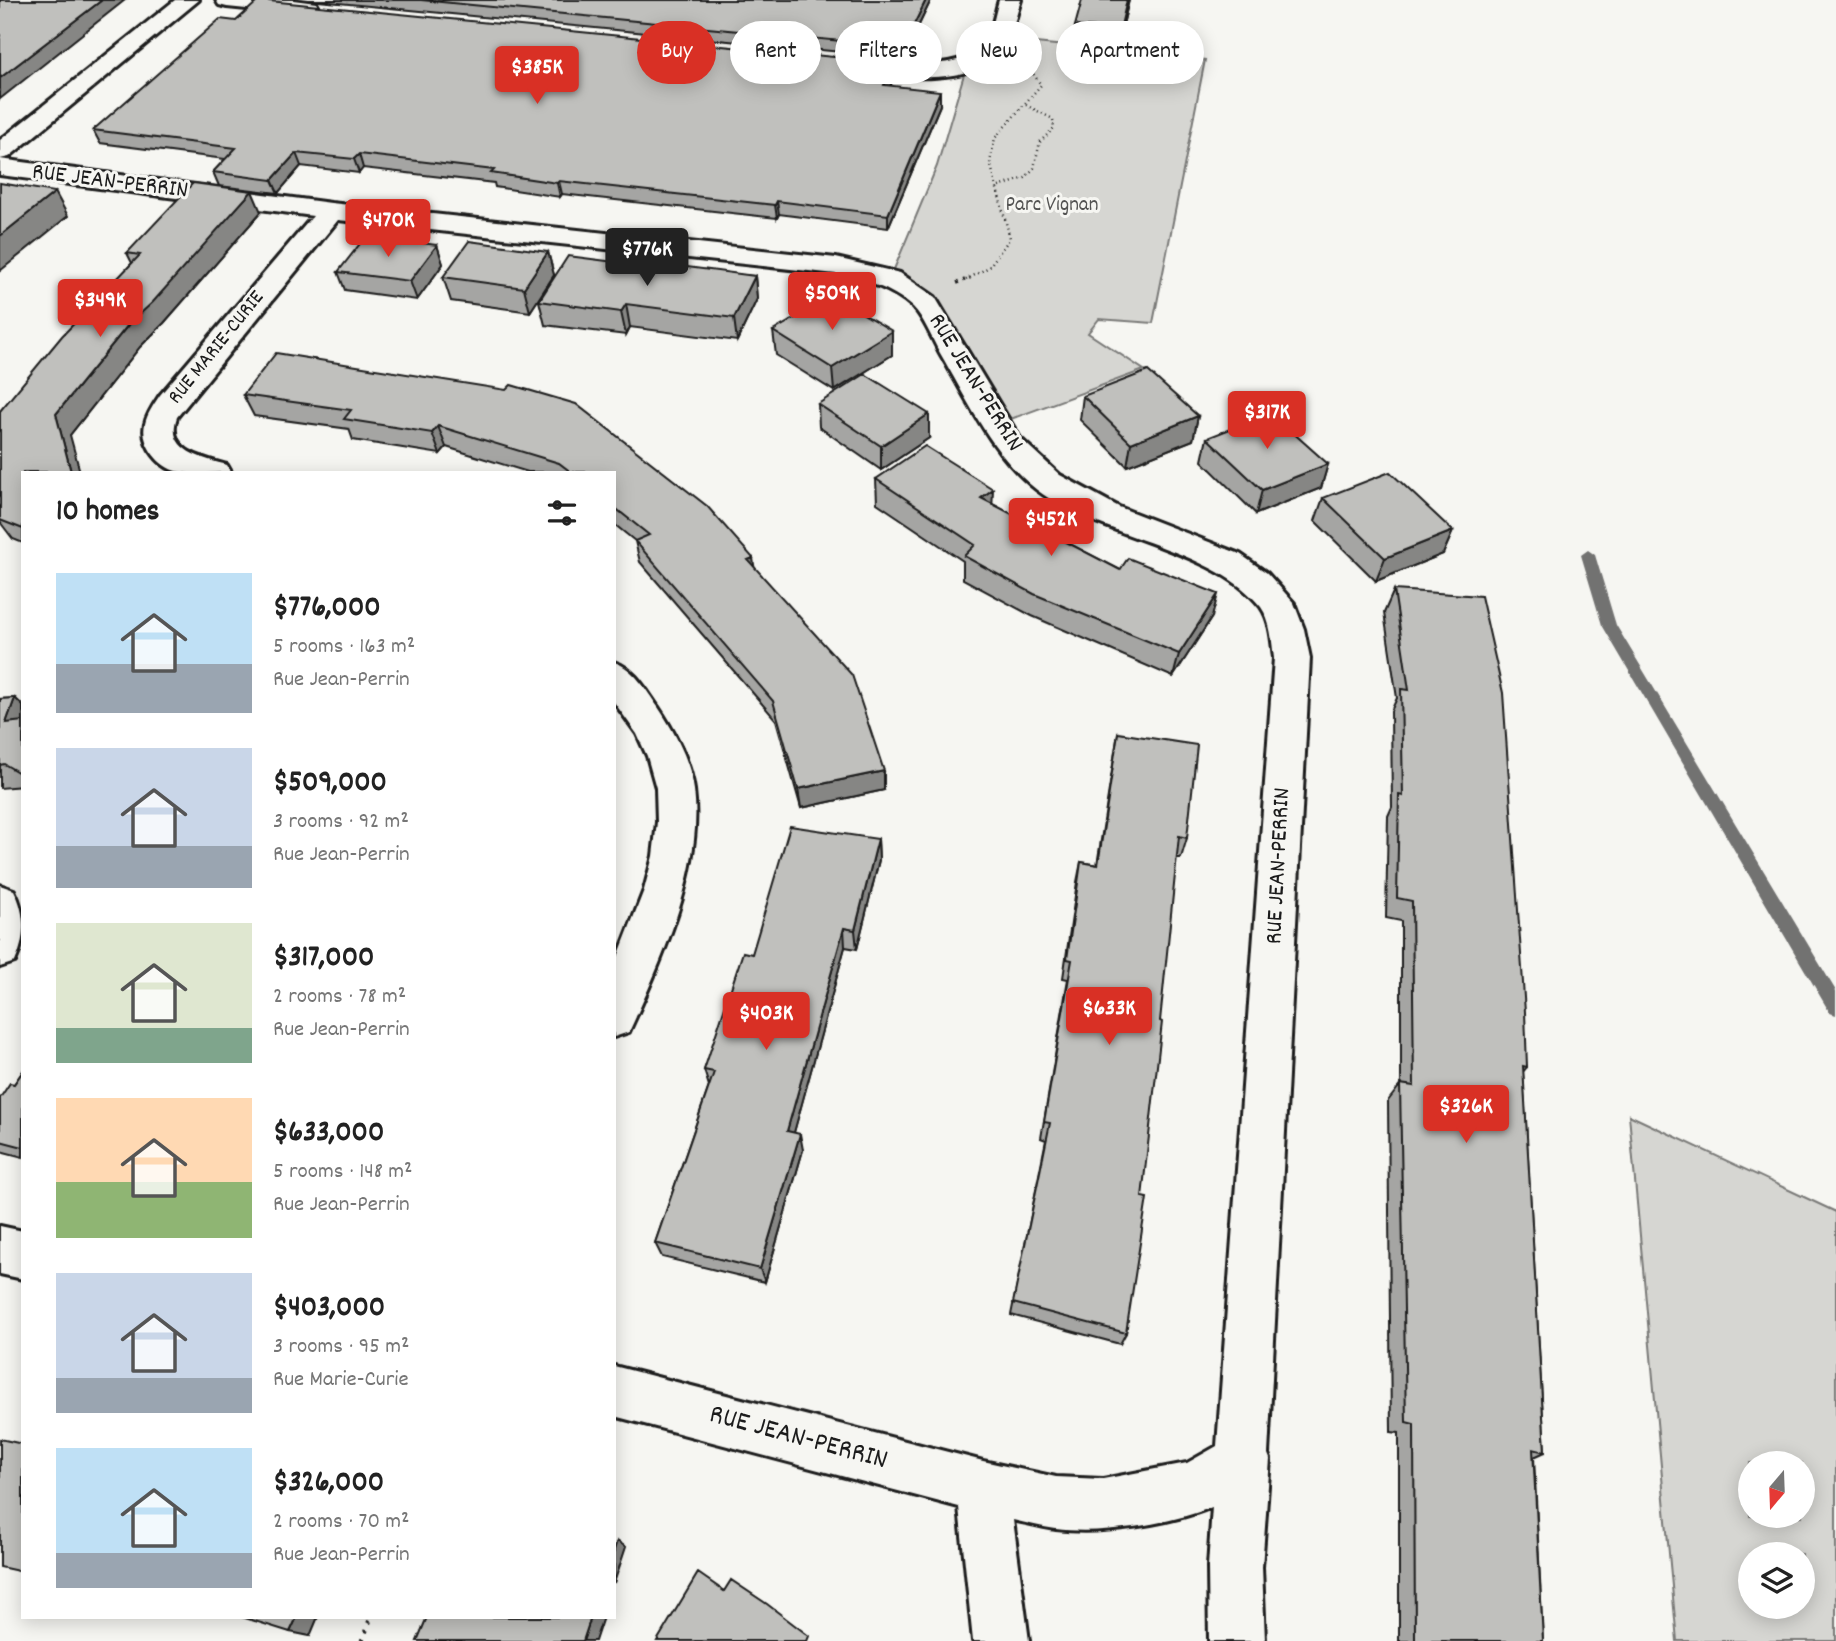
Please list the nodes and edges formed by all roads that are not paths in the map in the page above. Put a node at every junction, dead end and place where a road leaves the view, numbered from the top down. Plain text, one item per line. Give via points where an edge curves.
1 (188, 0) edge
2 (227, 0) edge
3 (1010, 0) edge
4 (324, 10) edge
5 (823, 61) edge
6 (0, 152) edge
7 (0, 167) edge
8 (331, 211) junction
9 (212, 471) edge
10 (616, 678) edge
11 (0, 902) edge
12 (0, 949) edge
13 (616, 1013) edge
14 (0, 1250) edge
15 (21, 1255) edge
16 (616, 1392) edge
17 (1244, 1459) junction
18 (982, 1487) junction
19 (1001, 1641) edge
20 (1237, 1641) edge

1 - 6 street, RUE JEAN-PERRIN
2 - 4 street
3 - 5 street via 991,50 967,65 928,70
7 - 8 street, RUE JEAN-PERRIN
8 - 9 street, RUE MARIE-CURIE via 159,422 159,436 167,450 182,463
8 - 17 street, RUE JEAN-PERRIN via 836,266 890,279 925,303 1009,445 1049,483 1108,515 1228,562 1277,603 1292,658
10 - 13 street via 650,723 667,758 677,832 670,874
11 - 12 street via 6,915
14 - 15 street
16 - 18 street, RUE JEAN-PERRIN
17 - 18 street, RUE JEAN-PERRIN via 1195,1488 1103,1505 1056,1503
17 - 20 street, RUE JEAN-PERRIN via 1235,1567
18 - 19 street

